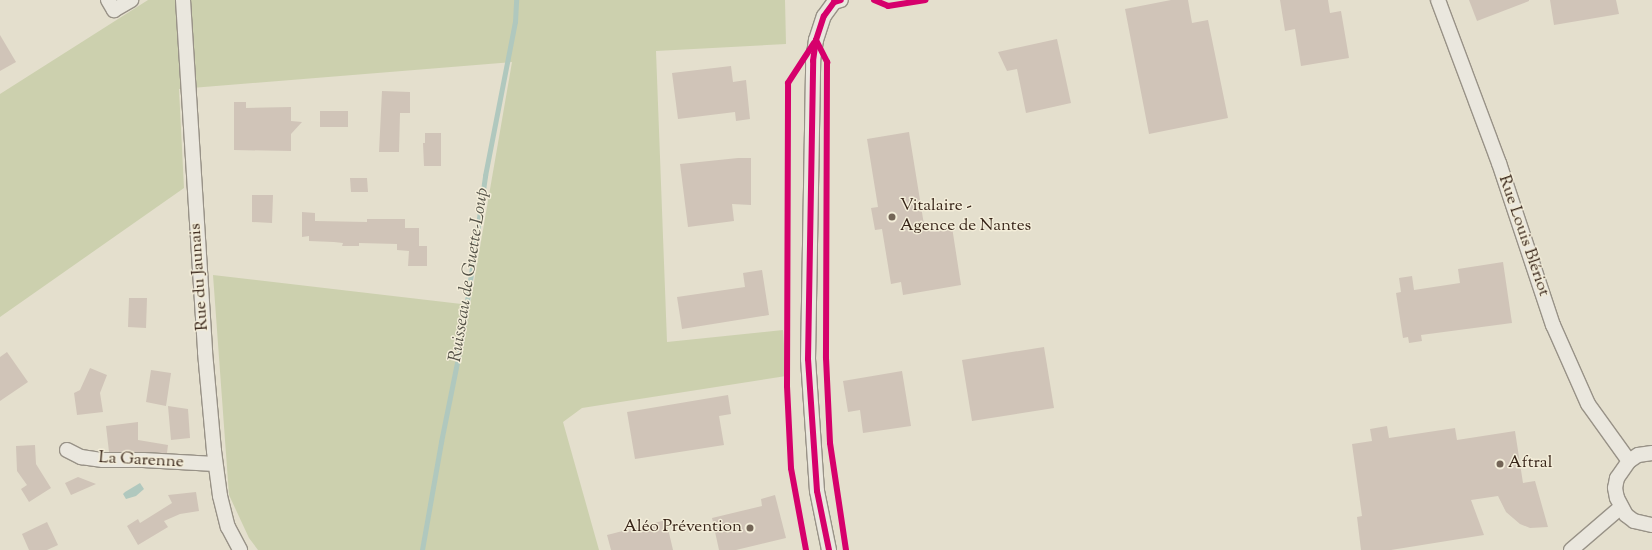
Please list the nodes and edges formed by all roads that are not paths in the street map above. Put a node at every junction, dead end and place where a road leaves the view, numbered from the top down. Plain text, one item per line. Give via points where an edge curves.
1 (108, 0) edge
2 (131, 0) edge
3 (183, 0) edge
4 (1438, 0) edge
5 (838, 1) edge
6 (67, 450) dead end
7 (1652, 453) edge
8 (1628, 461) junction
9 (216, 464) junction
10 (1620, 507) junction
11 (1652, 525) edge
12 (240, 550) edge
13 (829, 550) edge
14 (1571, 550) edge

1 - 2 street via 114,10
3 - 9 street, Rue du Jaunais via 205,352
4 - 8 street, Rue Louis Blériot via 1499,163 1553,325 1588,404
5 - 13 street via 824,16 813,60 808,359 817,490
6 - 9 street, La Garenne via 81,457 103,460
7 - 8 street via 1638,455
8 - 10 street via 1617,478 1616,498
9 - 12 street, Rue du Jaunais via 220,496 228,527
10 - 11 street via 1634,521
10 - 14 street

